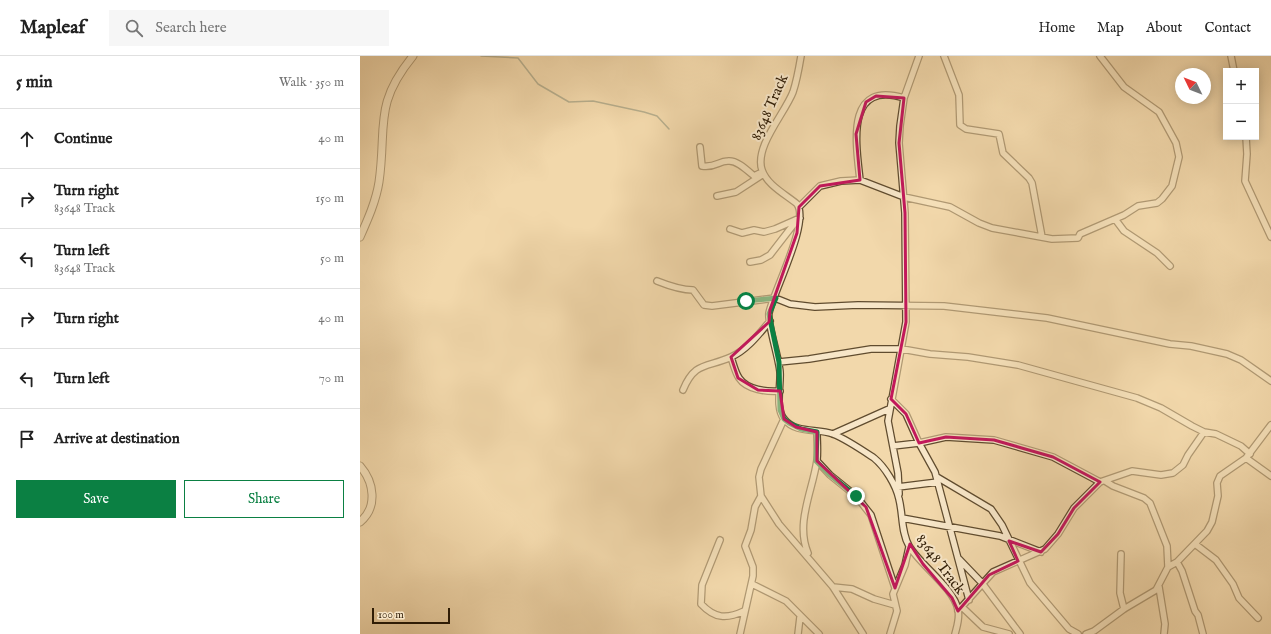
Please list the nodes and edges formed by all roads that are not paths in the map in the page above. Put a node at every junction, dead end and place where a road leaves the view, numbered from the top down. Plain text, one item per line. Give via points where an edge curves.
1 (413, 56) edge
2 (801, 56) edge
3 (919, 56) edge
4 (944, 56) edge
5 (1100, 56) edge
6 (1231, 56) edge
7 (1233, 68) edge
8 (904, 98) junction
9 (1246, 140) edge
10 (700, 147) dead end
11 (763, 173) junction
12 (860, 180) junction
13 (717, 196) dead end
14 (904, 197) junction
15 (799, 207) junction
16 (799, 217) junction
17 (1116, 219) junction
18 (730, 229) dead end
19 (360, 237) edge
20 (1042, 237) junction
21 (1271, 237) edge
22 (750, 262) dead end
23 (1170, 266) dead end
24 (657, 281) dead end
25 (776, 298) junction
26 (906, 305) junction
27 (770, 321) junction
28 (902, 349) junction
29 (731, 357) junction
30 (779, 362) junction
31 (1271, 381) edge
32 (683, 390) dead end
33 (780, 391) junction
34 (891, 400) junction
35 (889, 410) junction
36 (784, 419) junction
37 (1271, 425) edge
38 (817, 432) junction
39 (1204, 432) junction
40 (833, 434) junction
41 (919, 443) junction
42 (893, 446) junction
43 (1248, 456) junction
44 (816, 461) junction
45 (360, 466) edge
46 (1271, 476) edge
47 (938, 479) junction
48 (1102, 482) junction
49 (898, 487) junction
50 (761, 496) junction
51 (899, 498) junction
52 (902, 518) junction
53 (360, 522) edge
54 (949, 526) junction
55 (1007, 538) junction
56 (720, 540) dead end
57 (1195, 544) junction
58 (909, 547) junction
59 (1041, 552) junction
60 (1121, 554) dead end
61 (810, 559) junction
62 (959, 559) junction
63 (1018, 561) junction
64 (1177, 562) junction
65 (1168, 567) junction
66 (982, 583) junction
67 (752, 584) junction
68 (1159, 586) junction
69 (833, 587) junction
70 (895, 588) junction
71 (969, 600) junction
72 (896, 605) junction
73 (960, 609) junction
74 (1124, 609) junction
75 (744, 610) junction
76 (800, 616) junction
77 (1258, 618) dead end
78 (740, 634) edge
79 (798, 634) edge
80 (819, 634) edge
81 (863, 634) edge
82 (890, 634) edge
83 (955, 634) edge
84 (1009, 634) edge
85 (1020, 634) edge
86 (1078, 634) edge
87 (1086, 634) edge
88 (1164, 634) edge
89 (1203, 634) edge

1 - 19 street via 395,80 385,104 379,182 372,209
2 - 11 street, 83648 Track via 793,92 764,145 760,164
3 - 8 street
4 - 20 street via 958,95 960,125 966,129 1000,134 1003,153 1032,183
5 - 17 street via 1124,87 1159,112 1176,143 1178,157 1172,186 1165,197 1157,203 1138,206
6 - 7 street
8 - 12 street via 876,96 863,105 856,134
8 - 14 street via 899,143
9 - 21 street via 1245,181
10 - 11 street via 702,166 711,167 728,161 736,162 754,176
11 - 13 street via 736,192
11 - 15 street
12 - 14 street
12 - 15 street via 820,186
14 - 20 street via 950,207 992,228
14 - 26 street
15 - 16 street
16 - 18 street via 764,232 754,230 742,233
16 - 22 street via 770,255
16 - 25 street via 797,233
17 - 20 street via 1086,231 1078,238
17 - 23 street via 1124,231 1157,253
24 - 25 street via 684,290 693,290 704,305
25 - 26 street via 790,304 815,307
25 - 27 street via 769,314
26 - 28 street
26 - 31 street via 944,306 1047,318 1170,344 1191,346 1228,354
27 - 29 street via 746,346
27 - 30 street
28 - 30 street via 871,349 809,360
28 - 34 street
28 - 39 street via 1000,362 1048,372 1137,398
29 - 32 street via 698,368 688,379
29 - 33 street via 738,378 742,381 758,390
30 - 33 street
33 - 36 street via 780,410
34 - 35 street
34 - 41 street via 906,414
35 - 40 street
35 - 42 street via 889,431
36 - 38 street, 83648 Track via 796,427
36 - 50 street via 761,468
37 - 43 street
38 - 40 street, 83648 Track
38 - 44 street
39 - 43 street via 1216,434 1241,446
39 - 48 street via 1183,465 1172,473 1161,475 1132,472
40 - 51 street, 83648 Track via 877,461
41 - 42 street
41 - 47 street
41 - 48 street via 946,437 994,440 1054,457
42 - 49 street
43 - 46 street
43 - 57 street via 1220,476 1212,522
44 - 61 street via 804,526 805,546
44 - 70 street via 851,491 871,515
45 - 53 street via 371,483 373,494 369,512
47 - 49 street
47 - 54 street
47 - 55 street via 991,509
48 - 59 street via 1074,508 1058,534
48 - 65 street via 1144,498 1150,503 1167,546
49 - 51 street
50 - 61 street via 779,524
50 - 67 street via 755,507 745,546 753,567
51 - 52 street, 83648 Track
52 - 54 street
52 - 58 street, 83648 Track
54 - 55 street
54 - 62 street
55 - 59 street
55 - 63 street
56 - 75 street via 702,585 701,604 722,617 733,616
57 - 64 street
57 - 77 street via 1216,560 1233,584 1239,598
58 - 70 street via 905,565
58 - 73 street, 83648 Track
59 - 63 street
60 - 74 street via 1120,593
61 - 69 street
62 - 66 street
62 - 71 street
63 - 66 street via 993,572
63 - 86 street via 1030,584 1069,628
64 - 65 street
64 - 89 street
65 - 68 street
66 - 71 street
66 - 85 street
67 - 75 street
67 - 76 street via 786,601
68 - 74 street
68 - 88 street via 1165,624
69 - 72 street via 852,589
69 - 81 street
70 - 72 street
71 - 73 street
72 - 82 street via 896,617
73 - 83 street, 83648 Track
73 - 84 street via 983,627
74 - 87 street
75 - 78 street
76 - 79 street
76 - 80 street

